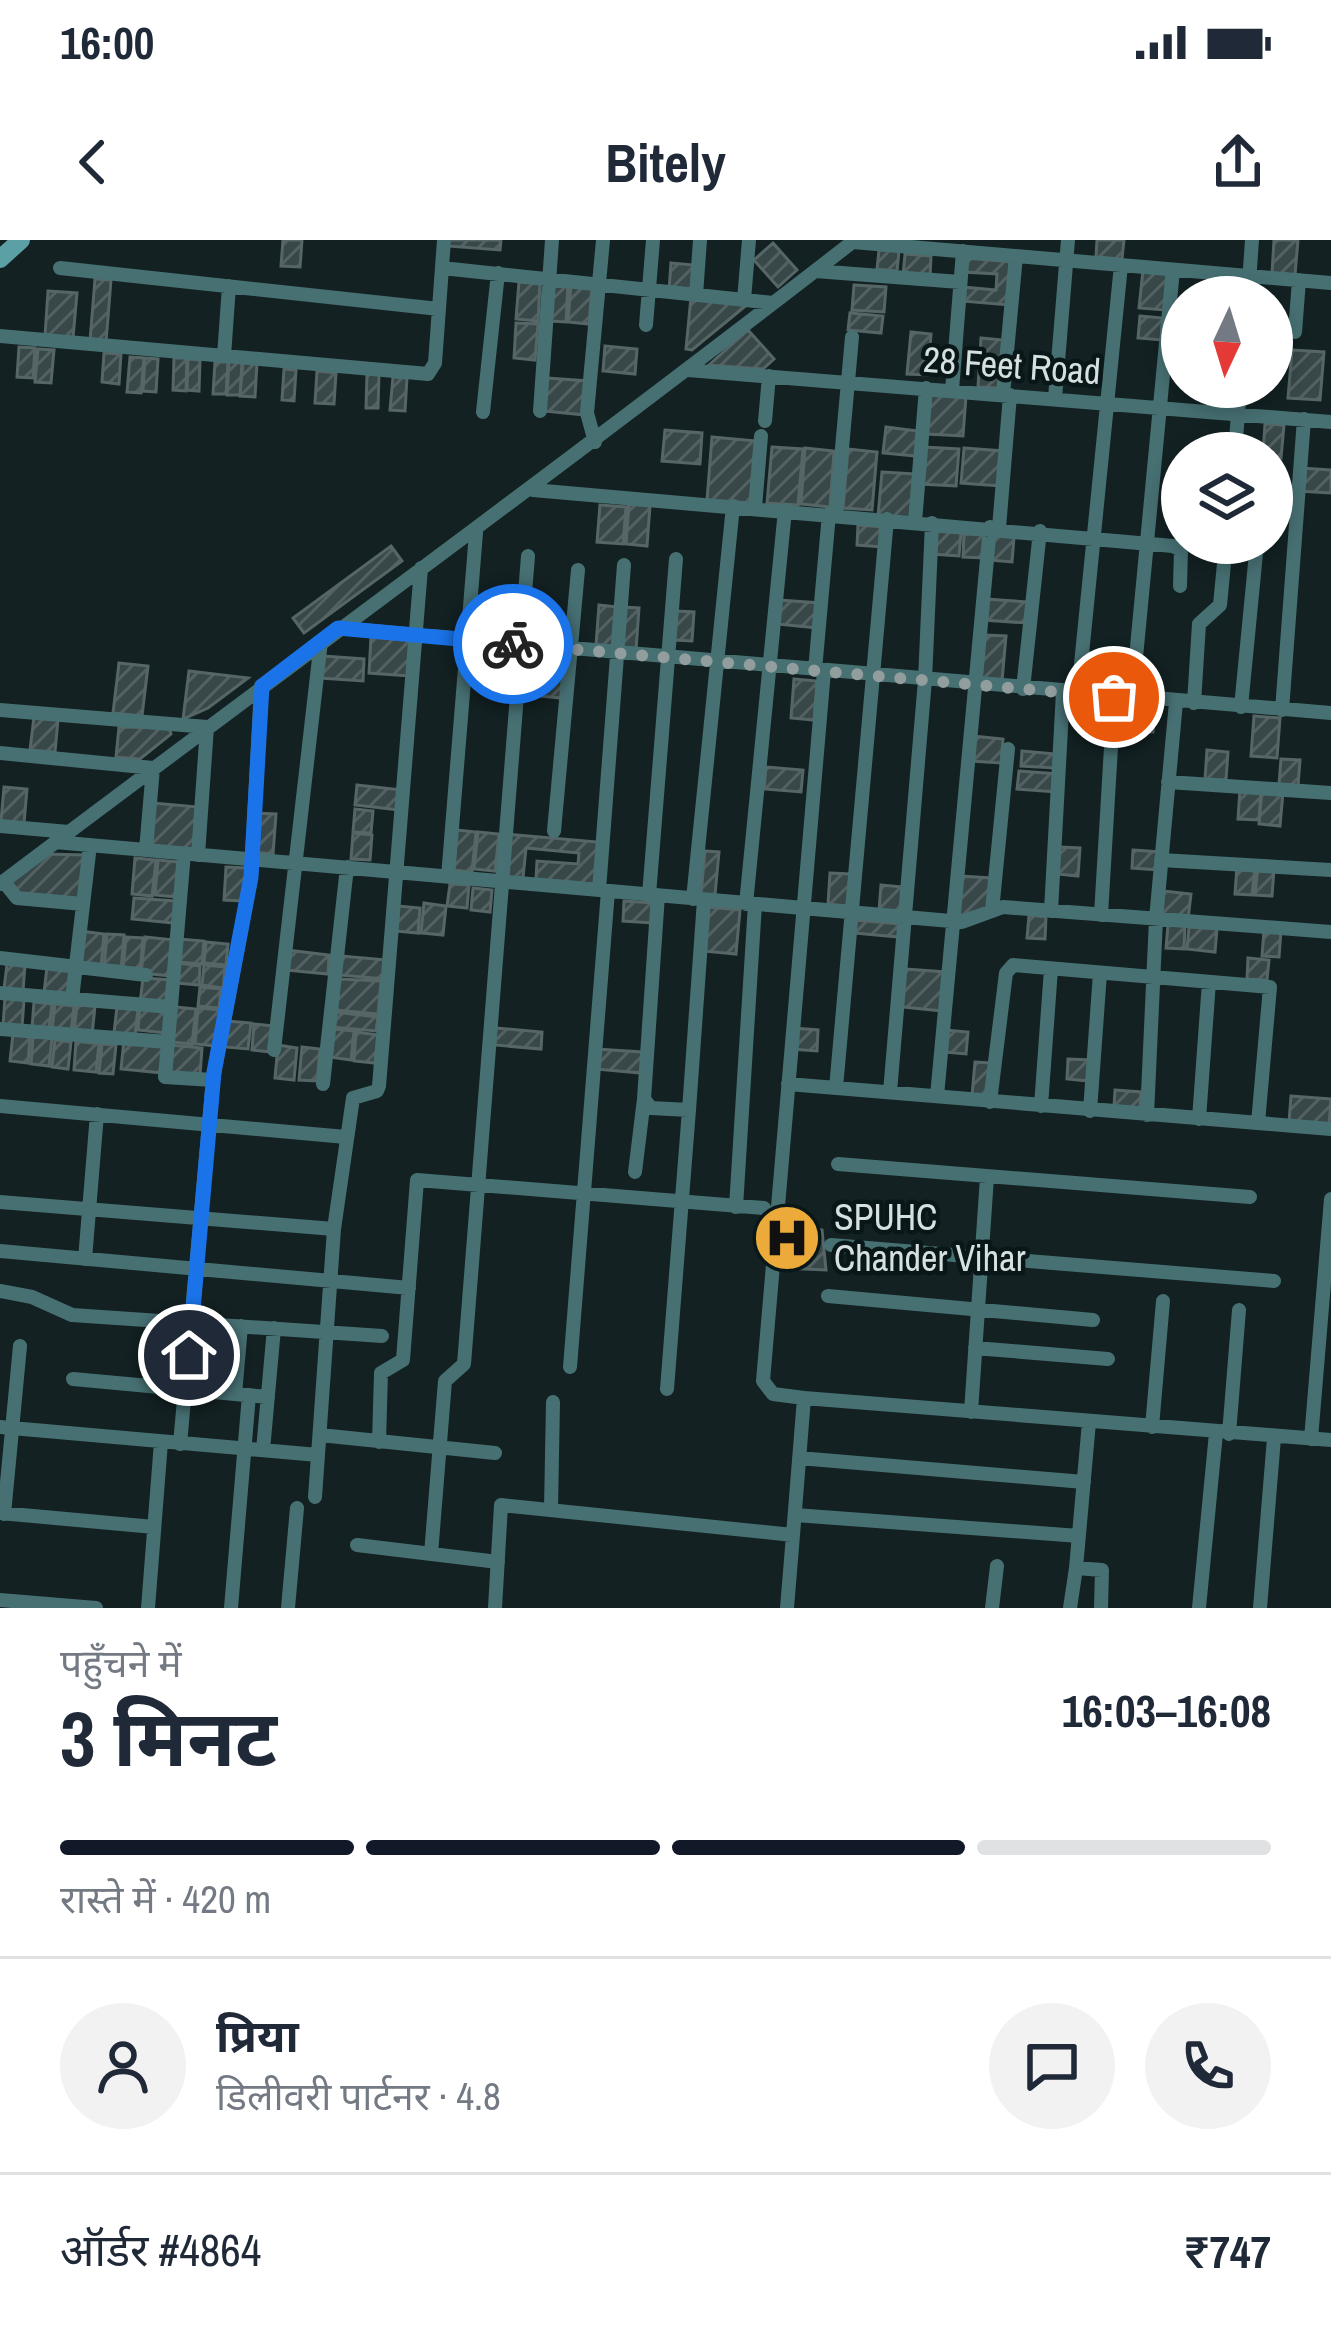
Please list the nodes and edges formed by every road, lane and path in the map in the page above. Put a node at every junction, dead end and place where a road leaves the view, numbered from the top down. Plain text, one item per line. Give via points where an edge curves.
1 (22, 240) edge
2 (444, 240) edge
3 (552, 240) edge
4 (603, 240) edge
5 (653, 240) edge
6 (700, 240) edge
7 (749, 240) edge
8 (1068, 240) edge
9 (1252, 240) edge
10 (854, 241) edge
11 (963, 251) junction
12 (1016, 256) junction
13 (0, 259) edge
14 (1066, 260) junction
15 (1121, 265) junction
16 (60, 268) dead end
17 (442, 268) junction
18 (1173, 270) junction
19 (815, 271) junction
20 (498, 273) junction
21 (1173, 276) edge
22 (1249, 276) joint
23 (550, 278) junction
24 (1293, 280) edge
25 (1299, 280) junction
26 (960, 282) junction
27 (1331, 283) edge
28 (599, 284) junction
29 (229, 286) junction
30 (649, 289) junction
31 (696, 295) junction
32 (744, 300) junction
33 (773, 303) junction
34 (440, 309) junction
35 (646, 325) dead end
36 (1294, 332) dead end
37 (0, 336) edge
38 (852, 337) dead end
39 (224, 356) junction
40 (688, 370) junction
41 (770, 376) junction
42 (849, 382) junction
43 (926, 388) junction
44 (952, 389) junction
45 (1006, 394) junction
46 (1055, 398) junction
47 (1106, 402) junction
48 (1161, 405) edge
49 (1162, 408) edge
50 (1190, 408) edge
51 (1238, 408) edge
52 (540, 411) dead end
53 (483, 412) dead end
54 (1238, 413) junction
55 (1304, 419) junction
56 (1331, 422) edge
57 (1237, 432) edge
58 (595, 442) junction
59 (533, 490) junction
60 (733, 506) junction
61 (755, 508) junction
62 (784, 510) junction
63 (833, 514) junction
64 (887, 519) junction
65 (915, 521) junction
66 (932, 523) junction
67 (995, 528) junction
68 (1040, 531) junction
69 (476, 533) junction
70 (1090, 538) junction
71 (1145, 543) junction
72 (528, 556) dead end
73 (676, 560) dead end
74 (1224, 564) edge
75 (1255, 564) edge
76 (624, 566) dead end
77 (421, 568) junction
78 (578, 570) dead end
79 (1180, 586) dead end
80 (338, 628) junction
81 (416, 635) junction
82 (466, 639) junction
83 (321, 641) junction
84 (517, 644) junction
85 (568, 648) junction
86 (615, 652) junction
87 (668, 657) junction
88 (719, 662) junction
89 (771, 666) junction
90 (819, 671) junction
91 (874, 676) junction
92 (926, 680) junction
93 (975, 685) junction
94 (262, 686) junction
95 (1023, 689) junction
96 (1070, 693) junction
97 (1114, 697) junction
98 (1132, 699) junction
99 (1176, 702) junction
100 (1194, 703) junction
101 (1241, 707) junction
102 (0, 710) edge
103 (1282, 710) junction
104 (1331, 713) edge
105 (207, 727) junction
106 (1008, 748) dead end
107 (0, 753) edge
108 (153, 768) junction
109 (1168, 782) junction
110 (1331, 793) edge
111 (0, 826) edge
112 (554, 831) dead end
113 (69, 832) junction
114 (55, 842) junction
115 (91, 845) junction
116 (146, 850) junction
117 (191, 854) junction
118 (248, 859) junction
119 (1161, 860) junction
120 (296, 863) junction
121 (347, 867) junction
122 (1331, 870) edge
123 (397, 872) junction
124 (448, 877) junction
125 (3, 880) edge
126 (498, 881) junction
127 (604, 891) junction
128 (654, 895) junction
129 (698, 899) junction
130 (83, 904) junction
131 (751, 904) junction
132 (803, 910) junction
133 (992, 911) junction
134 (1051, 911) junction
135 (852, 913) junction
136 (1102, 915) junction
137 (904, 918) junction
138 (1156, 919) junction
139 (952, 921) junction
140 (1331, 932) edge
141 (0, 958) edge
142 (75, 967) junction
143 (1052, 969) junction
144 (1100, 974) junction
145 (146, 975) dead end
146 (1153, 977) junction
147 (1209, 982) junction
148 (0, 994) edge
149 (72, 999) junction
150 (171, 1007) junction
151 (0, 1029) edge
152 (168, 1042) junction
153 (274, 1050) dead end
154 (214, 1079) junction
155 (323, 1084) dead end
156 (788, 1084) junction
157 (836, 1088) junction
158 (890, 1092) junction
159 (937, 1096) junction
160 (644, 1099) junction
161 (990, 1102) junction
162 (0, 1106) edge
163 (1040, 1106) junction
164 (689, 1110) junction
165 (1090, 1111) junction
166 (97, 1114) junction
167 (1147, 1115) junction
168 (1199, 1119) junction
169 (1258, 1123) junction
170 (210, 1124) junction
171 (1331, 1129) edge
172 (346, 1137) junction
173 (838, 1164) dead end
174 (635, 1172) dead end
175 (987, 1177) junction
176 (481, 1185) junction
177 (580, 1194) junction
178 (1250, 1197) dead end
179 (1331, 1199) edge
180 (0, 1202) edge
181 (683, 1202) junction
182 (736, 1207) junction
183 (764, 1208) dead end
184 (89, 1209) junction
185 (202, 1218) junction
186 (334, 1229) junction
187 (832, 1245) dead end
188 (0, 1251) edge
189 (982, 1255) junction
190 (86, 1258) junction
191 (196, 1269) junction
192 (330, 1281) junction
193 (1274, 1281) dead end
194 (410, 1288) junction
195 (0, 1292) edge
196 (828, 1296) dead end
197 (1163, 1301) dead end
198 (978, 1310) junction
199 (1239, 1310) dead end
200 (1093, 1320) dead end
201 (193, 1322) junction
202 (241, 1326) junction
203 (274, 1328) junction
204 (326, 1332) junction
205 (382, 1336) dead end
206 (20, 1346) dead end
207 (975, 1348) junction
208 (1108, 1359) dead end
209 (570, 1366) dead end
210 (73, 1379) dead end
211 (186, 1388) junction
212 (667, 1389) dead end
213 (242, 1395) junction
214 (268, 1397) junction
215 (804, 1397) junction
216 (553, 1402) dead end
217 (971, 1412) junction
218 (1089, 1422) junction
219 (6, 1427) edge
220 (1152, 1427) junction
221 (1223, 1433) junction
222 (320, 1435) junction
223 (1274, 1438) junction
224 (1311, 1439) junction
225 (1331, 1440) edge
226 (160, 1442) junction
227 (379, 1442) junction
228 (180, 1444) junction
229 (244, 1449) junction
230 (441, 1449) junction
231 (263, 1450) junction
232 (495, 1453) dead end
233 (318, 1455) junction
234 (800, 1458) junction
235 (1084, 1482) junction
236 (315, 1497) dead end
237 (297, 1508) dead end
238 (551, 1509) junction
239 (2, 1514) edge
240 (795, 1515) junction
241 (154, 1527) junction
242 (793, 1534) junction
243 (1079, 1536) junction
244 (357, 1545) dead end
245 (431, 1554) junction
246 (498, 1562) junction
247 (997, 1566) dead end
248 (1076, 1568) junction
249 (0, 1600) edge
250 (69, 1607) edge
251 (96, 1608) edge
252 (148, 1608) edge
253 (231, 1608) edge
254 (288, 1608) edge
255 (495, 1608) edge
256 (787, 1608) edge
257 (992, 1608) edge
258 (1070, 1608) edge
259 (1101, 1608) edge
260 (1199, 1608) edge
261 (1260, 1608) edge

1 - 13 street
2 - 17 street
3 - 23 street
4 - 28 street
5 - 30 street
6 - 31 street
7 - 32 street
8 - 14 street
9 - 22 street
10 - 11 street
10 - 19 street
11 - 12 street
11 - 26 street
12 - 14 street
12 - 45 street
14 - 15 street
14 - 46 street
15 - 18 street
15 - 47 street
16 - 29 street
17 - 20 street
17 - 34 street
18 - 21 street
18 - 22 street
19 - 26 street
19 - 33 street
20 - 23 street
20 - 53 street
23 - 28 street
23 - 52 street
24 - 25 street
25 - 27 street
25 - 36 street
26 - 44 street
28 - 30 street
28 - 58 street via 587,413
29 - 34 street
29 - 39 street
30 - 31 street
30 - 35 street
31 - 32 street
32 - 33 street
33 - 40 street
34 - 39 street via 428,374
37 - 39 street
38 - 42 street
40 - 41 street, 28 Feet Road
40 - 58 street
41 - 42 street, 28 Feet Road
41 - 61 street
42 - 43 street, 28 Feet Road
42 - 63 street
43 - 44 street, 28 Feet Road
43 - 65 street
44 - 45 street, 28 Feet Road
45 - 46 street, 28 Feet Road
45 - 67 street
46 - 47 street, 28 Feet Road
47 - 48 street, 28 Feet Road
47 - 70 street
49 - 71 street
50 - 54 street, 28 Feet Road
51 - 54 street
54 - 55 street, 28 Feet Road
54 - 57 street
55 - 56 street, 28 Feet Road
55 - 103 street
58 - 59 street
59 - 60 street
59 - 69 street
60 - 61 street
60 - 88 street
61 - 62 street
62 - 63 street
62 - 89 street
63 - 64 street
63 - 90 street
64 - 65 street
64 - 91 street
65 - 66 street
66 - 67 street
66 - 92 street
67 - 68 street
67 - 93 street
68 - 70 street
68 - 95 street
69 - 77 street
69 - 82 street
70 - 71 street
70 - 96 street
71 - 79 street via 1180,549
71 - 98 street
72 - 84 street
73 - 87 street
74 - 100 street via 1220,608 1199,623
75 - 101 street
76 - 86 street
77 - 80 street
77 - 81 street
78 - 85 street
80 - 81 street
80 - 83 street
81 - 82 street
81 - 123 street
82 - 84 street
82 - 124 street
83 - 94 street
83 - 120 street
84 - 85 street
84 - 126 street
85 - 86 street
85 - 112 street
86 - 87 street
86 - 127 street
87 - 88 street
87 - 128 street
88 - 89 street
88 - 129 street
89 - 90 street
89 - 131 street
90 - 91 street
90 - 132 street
91 - 92 street
91 - 135 street
92 - 93 street
92 - 137 street
93 - 95 street
93 - 139 street
94 - 105 street
94 - 118 street
95 - 96 street
96 - 97 street
96 - 134 street
97 - 98 street
97 - 136 street
98 - 99 street
99 - 100 street
99 - 109 street
100 - 101 street
101 - 103 street
102 - 105 street
103 - 104 street
105 - 108 street
105 - 117 street
106 - 133 street
107 - 108 street
108 - 113 street
108 - 116 street
109 - 110 street
109 - 119 street
111 - 113 street
113 - 114 street
114 - 115 street
114 - 125 street
115 - 116 street
115 - 130 street
116 - 117 street
117 - 118 street
117 - 150 street
118 - 120 street
118 - 154 street
119 - 122 street
119 - 138 street
120 - 121 street
120 - 153 street
121 - 123 street
121 - 155 street
123 - 124 street
123 - 172 street via 379,1085 356,1093
124 - 126 street
125 - 130 street via 17,898
126 - 127 street
126 - 176 street
127 - 128 street
127 - 177 street
128 - 129 street
128 - 160 street
129 - 131 street
129 - 164 street
130 - 142 street
131 - 132 street
131 - 182 street
132 - 135 street
132 - 156 street
133 - 134 street
133 - 139 street
134 - 136 street
135 - 137 street
135 - 157 street
136 - 138 street
137 - 139 street
137 - 158 street
138 - 140 street
138 - 146 street
139 - 159 street
141 - 142 street
142 - 145 street
142 - 149 street
143 - 144 street
143 - 161 street via 1008,967
143 - 163 street
144 - 146 street
144 - 165 street
146 - 147 street
146 - 167 street
147 - 168 street
147 - 169 street via 1270,987
148 - 149 street
149 - 150 street
150 - 152 street
151 - 152 street
152 - 154 street via 165,1077
154 - 170 street
156 - 157 street
156 - 215 street via 764,1381 772,1394
157 - 158 street
158 - 159 street
159 - 161 street
160 - 164 street via 651,1108
160 - 174 street
161 - 163 street
162 - 166 street
163 - 165 street
164 - 181 street
165 - 167 street
166 - 170 street
166 - 184 street
167 - 168 street
168 - 169 street
169 - 171 street
170 - 172 street
170 - 185 street
172 - 186 street
173 - 175 street
175 - 178 street
175 - 189 street
176 - 177 street
176 - 194 street via 417,1180
176 - 230 street via 464,1364 445,1382
177 - 181 street
177 - 209 street
179 - 224 street
180 - 184 street
181 - 182 street
181 - 212 street
182 - 183 street
184 - 185 street
184 - 190 street
185 - 186 street
185 - 191 street
186 - 192 street
187 - 189 street
188 - 190 street
189 - 193 street
189 - 198 street
190 - 191 street
191 - 192 street
191 - 201 street
192 - 194 street
192 - 204 street
194 - 227 street via 404,1360 381,1373
195 - 201 street via 72,1315
196 - 198 street
197 - 220 street
198 - 200 street
198 - 207 street
199 - 221 street
201 - 202 street
201 - 211 street
202 - 203 street
202 - 213 street
203 - 204 street
203 - 214 street
204 - 205 street
204 - 222 street
206 - 219 street
207 - 208 street
207 - 217 street
210 - 211 street
211 - 213 street
211 - 228 street
213 - 214 street
213 - 229 street
214 - 231 street
215 - 217 street
215 - 234 street
216 - 238 street
217 - 218 street
218 - 220 street
218 - 235 street
219 - 226 street
219 - 239 street
220 - 221 street
221 - 223 street
221 - 260 street
222 - 227 street
222 - 233 street
223 - 224 street
223 - 261 street
224 - 225 street
226 - 228 street
226 - 241 street
227 - 230 street
228 - 229 street
229 - 231 street
229 - 253 street
230 - 232 street
230 - 245 street
231 - 233 street
233 - 236 street
234 - 235 street
234 - 240 street
235 - 243 street
237 - 254 street
238 - 242 street
238 - 246 street via 501,1505
239 - 241 street
240 - 242 street
240 - 243 street
241 - 252 street
242 - 256 street
243 - 248 street
244 - 245 street
245 - 246 street
246 - 255 street
247 - 257 street
248 - 258 street
248 - 259 street via 1102,1570
249 - 250 street
250 - 251 street

